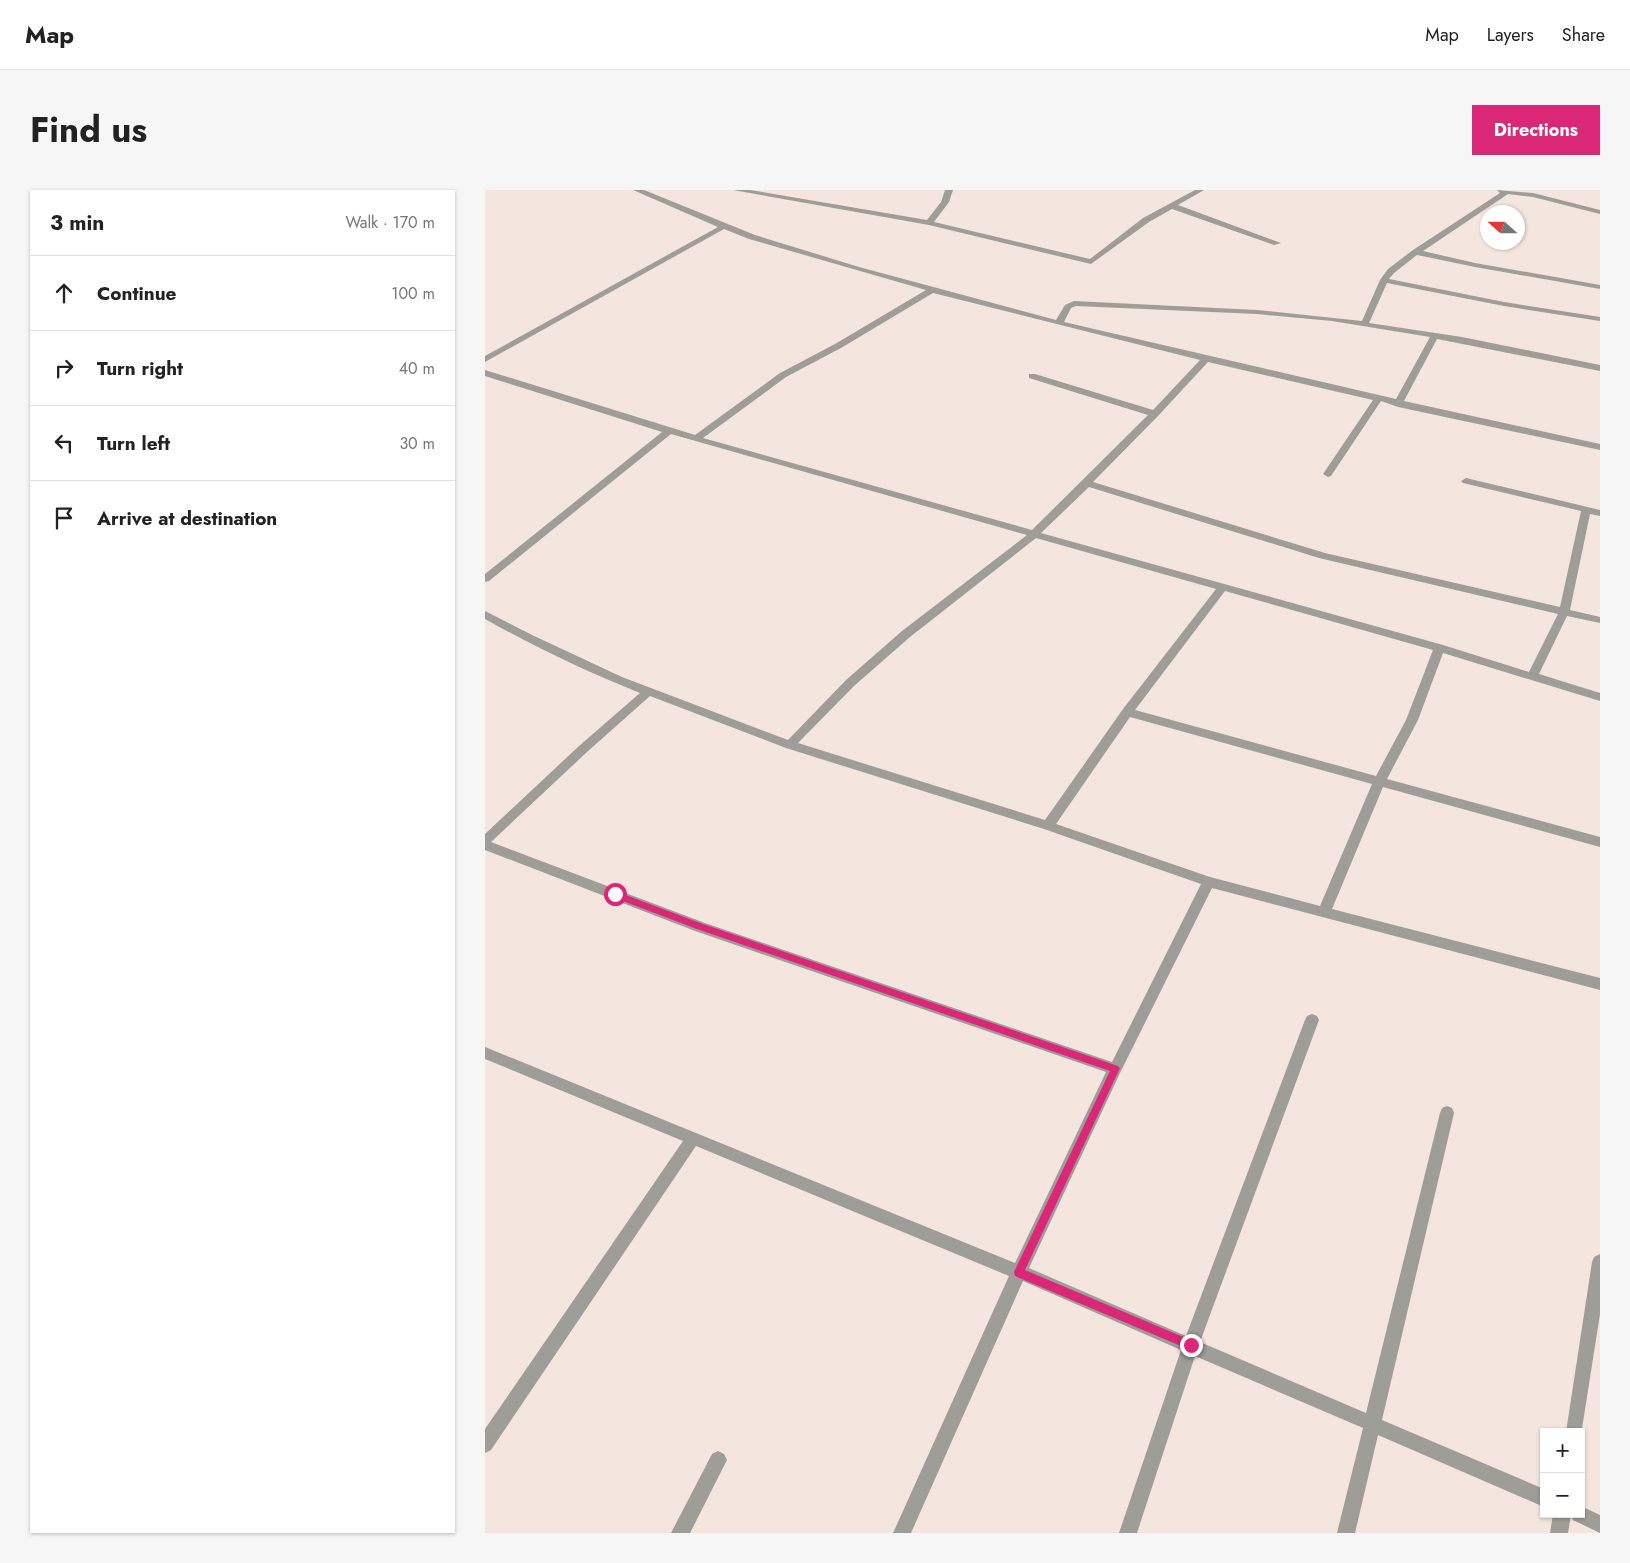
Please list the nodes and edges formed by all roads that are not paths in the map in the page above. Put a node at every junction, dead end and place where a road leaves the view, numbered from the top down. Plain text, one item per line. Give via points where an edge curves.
1 (637, 190) edge
2 (737, 190) edge
3 (949, 190) edge
4 (1200, 190) edge
5 (1496, 190) edge
6 (1508, 192) junction
7 (771, 193) edge
8 (1172, 206) junction
9 (1600, 212) edge
10 (929, 223) junction
11 (723, 227) junction
12 (1277, 244) dead end
13 (1416, 252) junction
14 (1384, 280) junction
15 (1600, 287) edge
16 (932, 290) junction
17 (1600, 319) edge
18 (1059, 323) junction
19 (1365, 323) junction
20 (1435, 335) junction
21 (1206, 358) junction
22 (485, 359) edge
23 (1600, 368) edge
24 (485, 374) edge
25 (1032, 376) dead end
26 (1379, 398) junction
27 (1398, 404) junction
28 (1155, 414) junction
29 (669, 431) junction
30 (696, 439) junction
31 (1600, 447) edge
32 (1328, 474) dead end
33 (1466, 481) dead end
34 (1087, 483) junction
35 (1586, 510) junction
36 (1600, 513) edge
37 (1033, 535) junction
38 (485, 579) edge
39 (1223, 587) junction
40 (1563, 612) junction
41 (485, 614) edge
42 (1600, 620) edge
43 (1439, 648) junction
44 (1532, 677) junction
45 (648, 692) junction
46 (1600, 697) edge
47 (1127, 712) junction
48 (789, 744) junction
49 (1379, 782) junction
50 (1048, 826) junction
51 (485, 841) edge
52 (1600, 842) edge
53 (485, 845) edge
54 (1209, 882) junction
55 (1323, 912) junction
56 (1600, 984) edge
57 (1312, 1020) dead end
58 (485, 1053) edge
59 (1115, 1068) junction
60 (1447, 1113) dead end
61 (693, 1138) junction
62 (1600, 1262) edge
63 (1019, 1272) junction
64 (1191, 1345) junction
65 (1372, 1424) junction
66 (1575, 1428) edge
67 (485, 1444) edge
68 (718, 1460) dead end
69 (1540, 1496) edge
70 (1585, 1517) edge
71 (1561, 1518) edge
72 (1600, 1524) edge
73 (680, 1533) edge
74 (902, 1533) edge
75 (1128, 1533) edge
76 (1346, 1533) edge
77 (1559, 1533) edge

1 - 11 street via 662,198
2 - 7 street
3 - 10 street via 945,202
4 - 8 street
5 - 6 street
6 - 9 street
6 - 13 street
7 - 10 street
8 - 10 street via 1146,220 1091,262
8 - 12 street
11 - 16 street
11 - 22 street
13 - 14 street
13 - 15 street
14 - 17 street
14 - 19 street
16 - 18 street
16 - 30 street via 838,346 783,374
18 - 19 street via 1074,303 1257,312
18 - 21 street
19 - 20 street
20 - 23 street
20 - 27 street
21 - 26 street
21 - 28 street
24 - 29 street
25 - 28 street
26 - 27 street
26 - 32 street
27 - 31 street
28 - 34 street
29 - 30 street
29 - 38 street
30 - 37 street
33 - 35 street
34 - 37 street
34 - 40 street via 1323,556
35 - 36 street
35 - 40 street
37 - 39 street
37 - 48 street via 906,634 850,683
39 - 43 street
39 - 47 street
40 - 42 street
40 - 44 street
41 - 45 street via 528,638
43 - 44 street
43 - 49 street via 1412,720
44 - 46 street
45 - 48 street
45 - 51 street
47 - 49 street
47 - 50 street
48 - 50 street
49 - 52 street
49 - 55 street
50 - 54 street
53 - 59 street via 700,926
54 - 55 street
54 - 59 street
55 - 56 street
57 - 64 street
58 - 61 street
59 - 63 street
60 - 65 street
61 - 63 street
61 - 67 street
62 - 66 street
63 - 64 street
63 - 74 street
64 - 65 street
64 - 75 street
65 - 69 street
65 - 76 street
68 - 73 street
70 - 72 street
71 - 77 street

